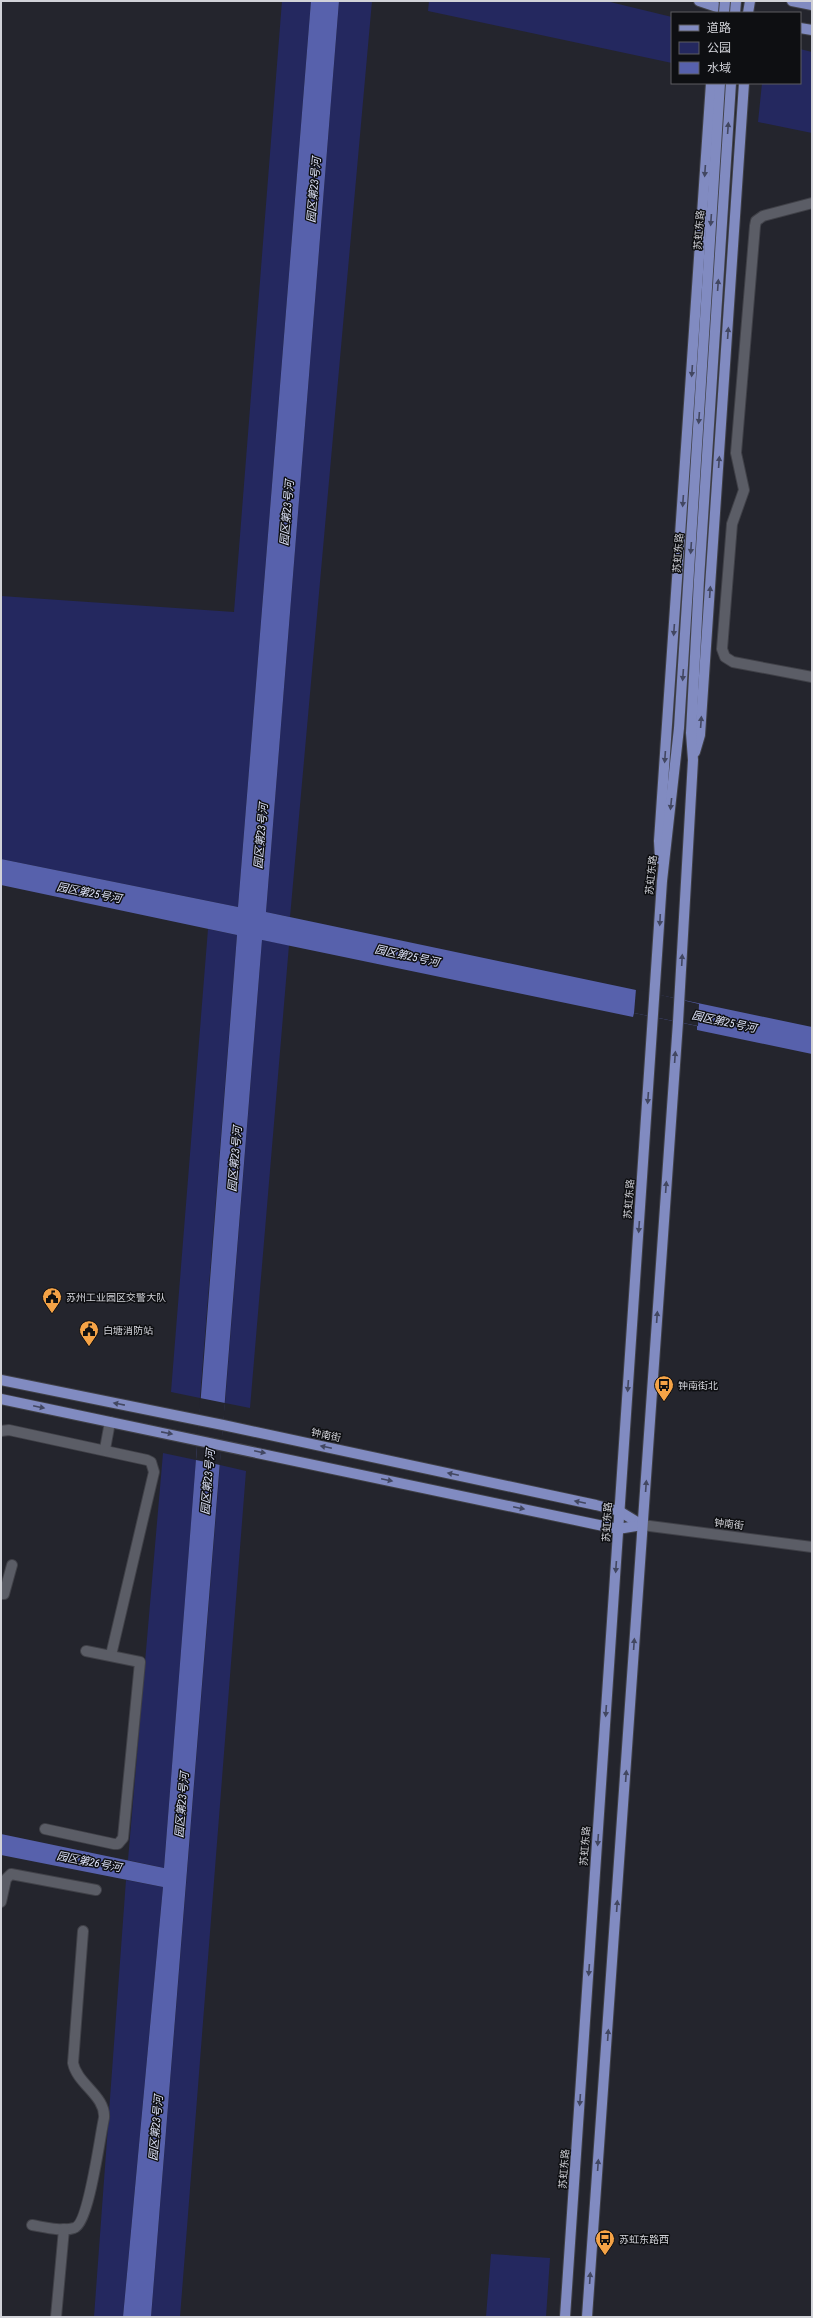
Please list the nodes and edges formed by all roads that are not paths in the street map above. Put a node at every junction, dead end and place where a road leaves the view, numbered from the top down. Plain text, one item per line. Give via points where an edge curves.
1 (699, 1) edge
2 (736, 1) edge
3 (750, 1) edge
4 (792, 1) edge
5 (812, 5) edge
6 (720, 7) edge
7 (733, 12) edge
8 (736, 12) edge
9 (748, 12) edge
10 (801, 28) edge
11 (812, 30) edge
12 (711, 84) edge
13 (720, 84) edge
14 (731, 84) edge
15 (744, 84) edge
16 (812, 203) edge
17 (812, 677) edge
18 (693, 760) junction
19 (662, 881) junction
20 (1, 1380) edge
21 (1, 1399) edge
22 (110, 1422) junction
23 (1, 1431) edge
24 (105, 1449) junction
25 (619, 1511) junction
26 (642, 1524) junction
27 (618, 1528) junction
28 (812, 1547) edge
29 (12, 1565) dead end
30 (1, 1594) edge
31 (86, 1651) dead end
32 (111, 1655) junction
33 (45, 1829) dead end
34 (96, 1890) dead end
35 (1, 1902) edge
36 (83, 1931) dead end
37 (32, 2225) dead end
38 (64, 2228) junction
39 (56, 2317) edge
40 (565, 2317) edge
41 (587, 2317) edge

1 - 6 main road
2 - 8 main road, bridge
3 - 9 main road
4 - 5 main road
6 - 7 main road
10 - 11 main road
12 -> 19 main road via 659,841
13 -> 19 main road, 苏虹东路 via 679,728
18 -> 14 main road via 691,733 698,595
18 -> 15 main road via 700,735
16 - 17 street via 763,216 756,221 736,453 744,490 732,524 722,648 725,657 733,662
26 -> 18 main road via 678,1022
19 -> 25 main road, 苏虹东路
25 -> 20 main road, 钟南街 via 223,1425
21 -> 22 main road, 钟南街
22 - 24 street
22 -> 27 main road, 钟南街
23 - 24 street via 9,1430
24 - 32 street via 147,1460 151,1462 154,1472
25 - 26 main road, 钟南街
25 - 27 main road, 苏虹东路
26 - 27 main road, 钟南街
26 - 28 street, 钟南街
41 -> 26 main road
27 -> 40 main road, 苏虹东路
29 - 30 street via 4,1594
31 - 32 street
32 - 33 street via 140,1662 123,1838 118,1844 114,1844
34 - 35 street via 11,1874 6,1879
36 - 38 street via 73,2063 74,2070 100,2103 104,2113 86,2208 79,2225 73,2229
37 - 38 street
38 - 39 street

